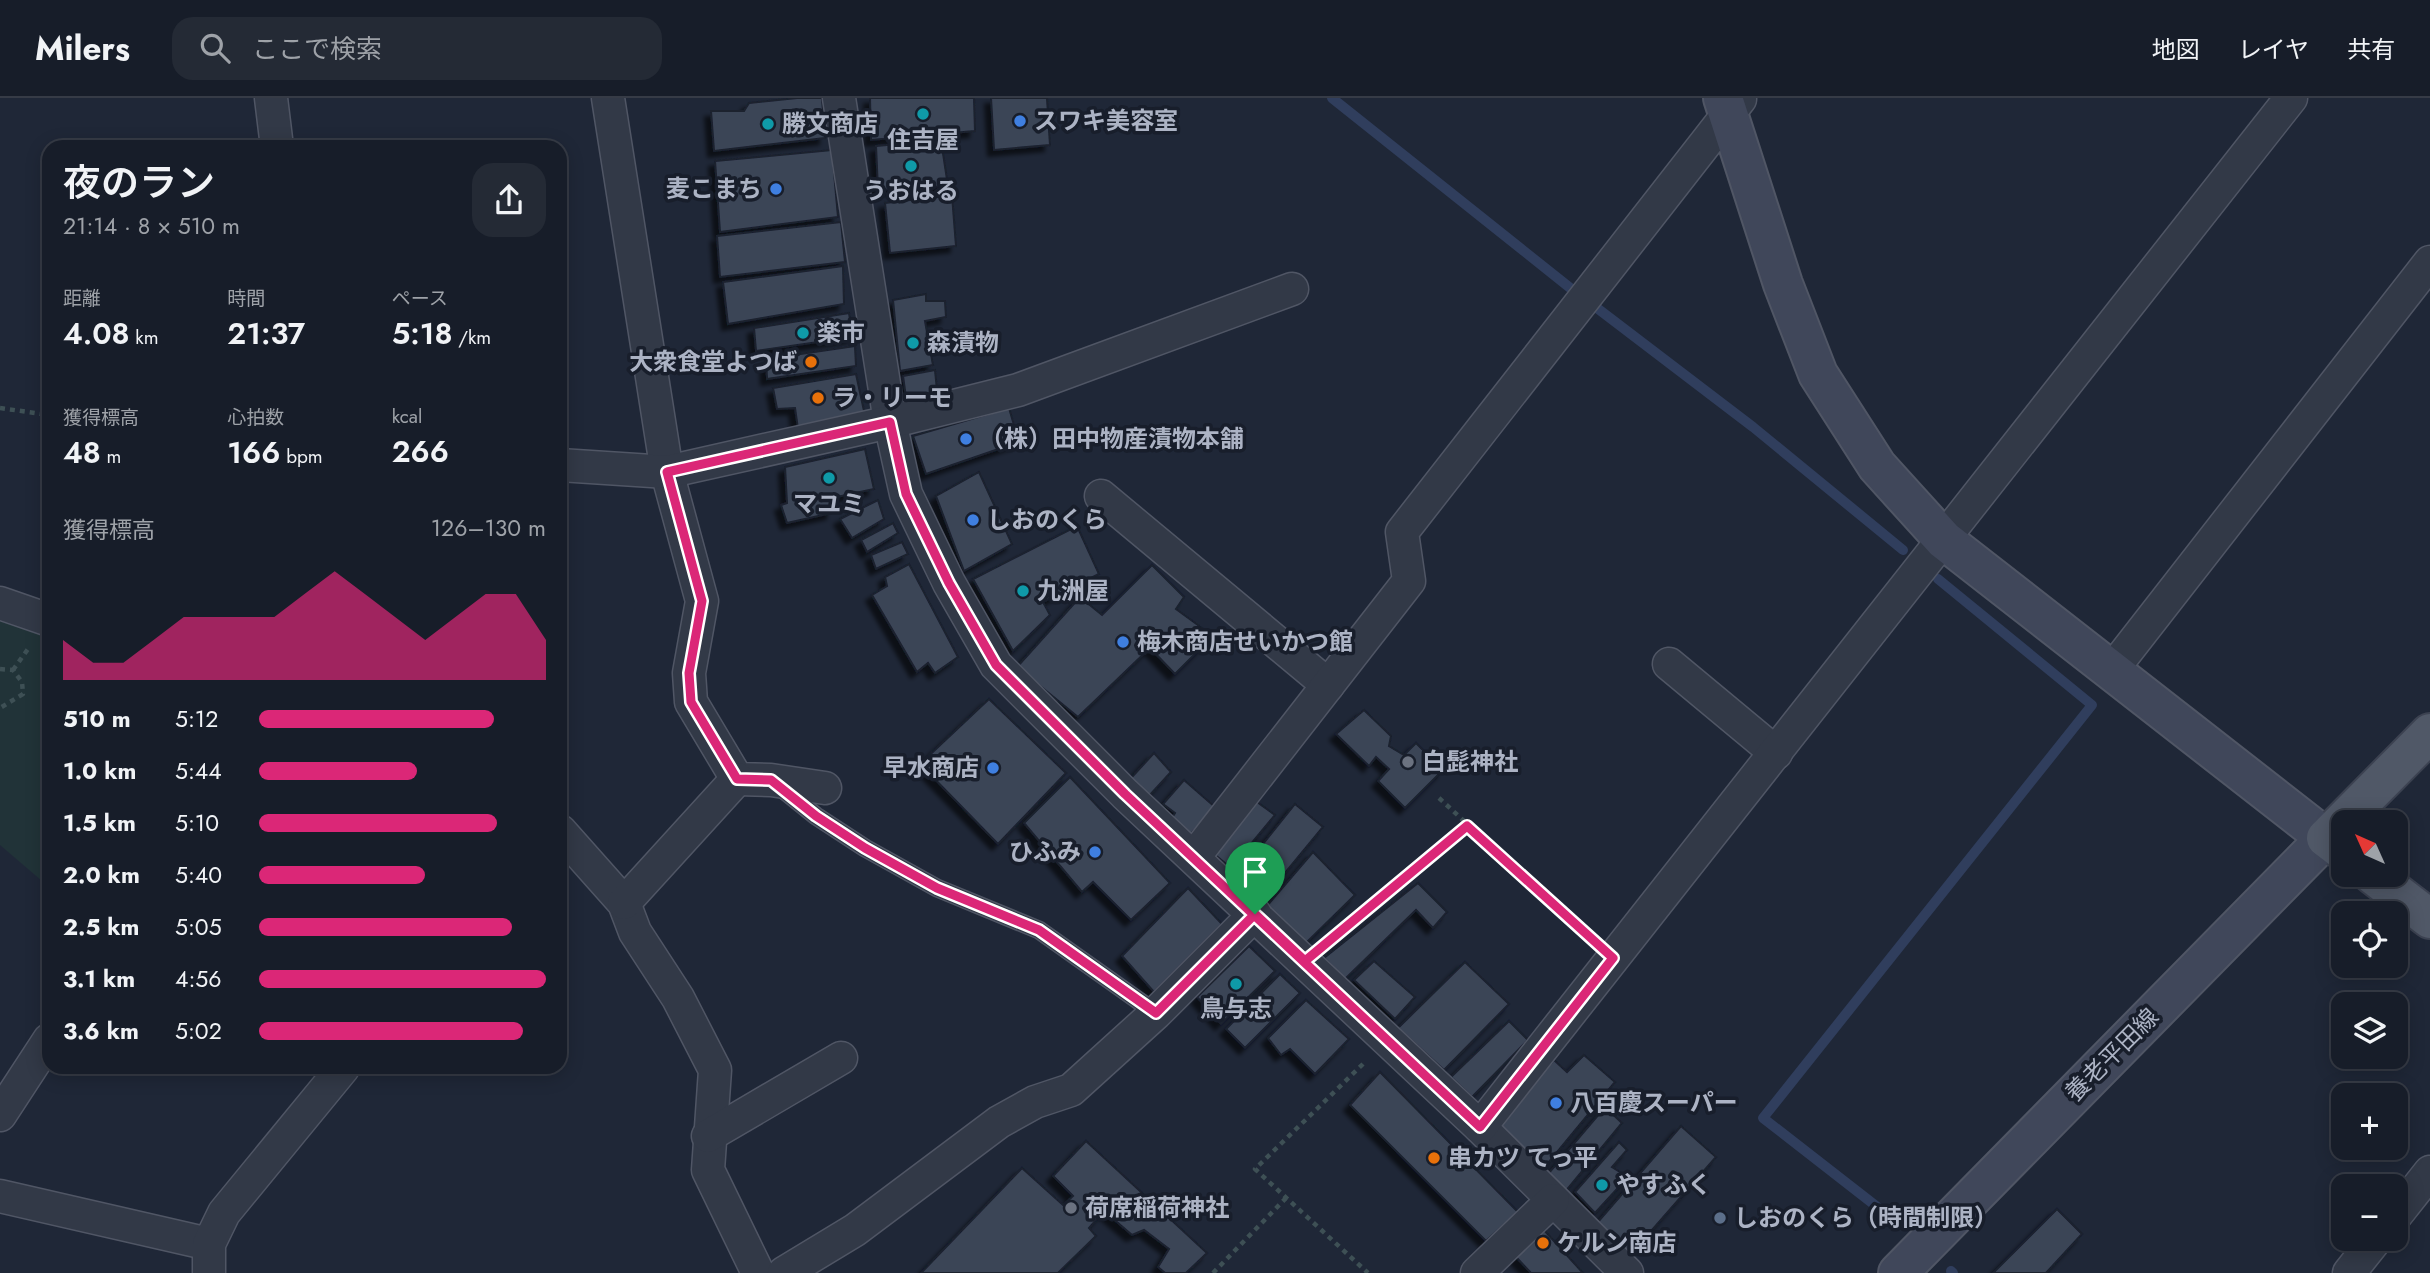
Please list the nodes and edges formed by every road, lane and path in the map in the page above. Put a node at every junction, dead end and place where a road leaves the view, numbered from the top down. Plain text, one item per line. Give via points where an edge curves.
1 (271, 98) edge
2 (608, 98) edge
3 (839, 98) edge
4 (2291, 98) edge
5 (1730, 103) edge
6 (276, 140) edge
7 (2430, 262) edge
8 (1292, 289) dead end
9 (0, 408) edge
10 (42, 414) edge
11 (890, 422) junction
12 (567, 465) edge
13 (667, 472) junction
14 (1101, 496) dead end
15 (1944, 540) junction
16 (0, 603) edge
17 (42, 618) edge
18 (1669, 664) dead end
19 (0, 669) edge
20 (2112, 670) junction
21 (1328, 685) junction
22 (0, 708) edge
23 (2430, 733) edge
24 (1776, 753) junction
25 (737, 779) junction
26 (771, 780) junction
27 (824, 788) dead end
28 (1439, 798) dead end
29 (2364, 810) edge
30 (1467, 826) junction
31 (567, 839) edge
32 (2331, 843) edge
33 (2331, 848) edge
34 (1194, 857) junction
35 (2389, 887) edge
36 (624, 903) junction
37 (1255, 914) junction
38 (2430, 919) edge
39 (1613, 958) junction
40 (1305, 961) junction
41 (1156, 1013) junction
42 (1388, 1040) junction
43 (42, 1051) edge
44 (841, 1058) dead end
45 (338, 1074) edge
46 (0, 1115) edge
47 (1480, 1127) junction
48 (708, 1136) junction
49 (2430, 1172) edge
50 (0, 1196) edge
51 (1286, 1198) junction
52 (2408, 1199) edge
53 (1553, 1200) junction
54 (2366, 1251) edge
55 (209, 1259) edge
56 (758, 1273) edge
57 (784, 1273) edge
58 (1213, 1273) edge
59 (1368, 1273) edge
60 (1477, 1273) edge
61 (1626, 1273) edge
62 (1898, 1273) edge
63 (2349, 1273) edge

1 - 6 street
2 - 13 street
3 - 11 street
4 - 15 street
5 - 15 street via 1783,284 1818,374 1877,466
5 - 21 street via 1402,532 1409,581
7 - 20 street
8 - 11 street via 1018,390
9 - 10 path
11 - 13 street
11 - 34 street via 906,494 996,665
12 - 13 street
13 - 25 street via 702,601 689,673 691,702
14 - 21 street
15 - 20 street
15 - 24 street
16 - 17 street
18 - 24 street
19 - 22 path via 13,670 22,682 23,694
20 - 32 street
21 - 34 street
23 - 29 main road
24 - 39 street
25 - 26 street
25 - 36 street
26 - 27 street
26 - 41 lane via 865,848 937,888 1039,930
28 - 30 path
30 - 39 path
30 - 40 path
31 - 36 street
33 - 62 street, 養老平田線
34 - 37 street
35 - 38 main road
36 - 48 street via 635,932 678,998 715,1070
37 - 40 street
37 - 41 street
39 - 47 street
40 - 42 street
41 - 57 street via 1071,1090 1035,1102 999,1122 855,1230
42 - 47 street
42 - 51 path via 1255,1169
43 - 46 street
44 - 48 street
45 - 55 street via 224,1213
47 - 53 street
48 - 56 street via 708,1170
49 - 52 street
50 - 55 street
51 - 58 path
51 - 59 path
53 - 60 street
53 - 61 street
54 - 63 street

